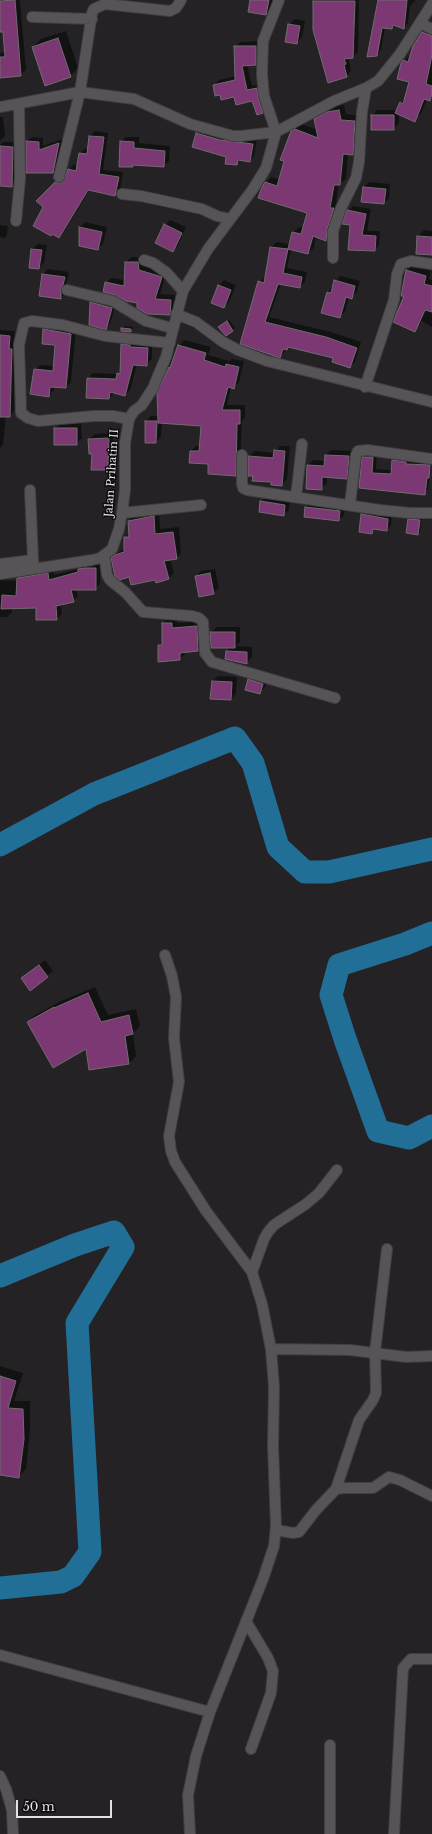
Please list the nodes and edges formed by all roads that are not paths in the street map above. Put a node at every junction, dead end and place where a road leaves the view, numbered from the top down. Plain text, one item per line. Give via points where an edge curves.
1 (181, 0) edge
2 (279, 0) edge
3 (432, 4) edge
4 (32, 17) dead end
5 (92, 19) junction
6 (420, 23) junction
7 (432, 30) edge
8 (366, 88) junction
9 (80, 92) junction
10 (19, 104) junction
11 (0, 108) edge
12 (276, 132) junction
13 (59, 177) dead end
14 (122, 194) dead end
15 (230, 218) junction
16 (16, 221) dead end
17 (334, 258) dead end
18 (144, 260) dead end
19 (432, 264) edge
20 (67, 290) dead end
21 (183, 292) junction
22 (176, 314) junction
23 (172, 328) junction
24 (170, 342) junction
25 (365, 387) junction
26 (432, 402) edge
27 (129, 419) junction
28 (302, 444) dead end
29 (242, 455) dead end
30 (432, 459) edge
31 (30, 490) dead end
32 (296, 497) junction
33 (350, 504) junction
34 (201, 505) dead end
35 (122, 512) junction
36 (432, 513) edge
37 (100, 558) junction
38 (0, 564) edge
39 (33, 564) junction
40 (0, 574) edge
41 (335, 698) dead end
42 (165, 955) dead end
43 (337, 1170) dead end
44 (386, 1249) dead end
45 (252, 1272) junction
46 (270, 1349) junction
47 (375, 1352) junction
48 (432, 1356) edge
49 (336, 1490) junction
50 (432, 1496) edge
51 (276, 1530) junction
52 (246, 1621) junction
53 (0, 1655) edge
54 (432, 1659) edge
55 (210, 1712) junction
56 (330, 1745) dead end
57 (251, 1749) dead end
58 (0, 1776) edge
59 (13, 1834) edge
60 (190, 1834) edge
61 (330, 1834) edge
62 (394, 1834) edge

1 - 5 street via 176,8 170,10 105,4 94,9
2 - 12 street via 263,41 262,60 264,96
3 - 6 street
4 - 5 street
5 - 9 street
6 - 7 street
6 - 8 street via 381,78
8 - 12 street via 334,101
8 - 17 street via 356,178 333,231
9 - 10 street
9 - 12 street via 134,99 190,124 233,136
9 - 13 street
10 - 11 street
10 - 16 street via 20,179
12 - 15 street, Jalan Prihatin II via 262,177
14 - 15 street via 202,209 217,216
15 - 21 street, Jalan Prihatin II
18 - 21 street via 167,273
19 - 25 street via 411,261 401,264 397,274 394,300
20 - 23 street via 113,301 146,321
21 - 22 street, Jalan Prihatin II
22 - 23 street, Jalan Prihatin II
22 - 25 street via 196,322 238,350 266,361
23 - 24 street, Jalan Prihatin II
24 - 27 street, Jalan Prihatin II via 153,388
24 - 27 street via 105,336 63,325 24,323 19,345 21,413 38,421 94,416
25 - 26 street
27 - 35 street, Jalan Prihatin II via 125,443 125,490
28 - 32 street
29 - 32 street via 242,484 245,490
30 - 33 street via 368,450 358,451
31 - 39 street
32 - 33 street
33 - 36 street via 397,512
34 - 35 street
35 - 37 street, Jalan Prihatin II via 112,549
37 - 39 street
37 - 41 street via 105,560 110,580 143,612 199,618 203,622 205,653 212,662
38 - 39 street
39 - 40 street
42 - 45 street via 176,997 174,1038 179,1082 169,1136 171,1151 175,1162 206,1211
43 - 45 street via 319,1193 268,1232
44 - 47 street
45 - 46 street via 260,1297
46 - 47 street
46 - 51 street via 274,1387
47 - 48 street via 406,1358
47 - 49 street via 376,1392 359,1420
49 - 50 street via 373,1488 392,1477
49 - 51 street via 299,1532
51 - 52 street via 272,1555
52 - 55 street
52 - 57 street via 273,1671 270,1697
53 - 55 street
54 - 62 street via 411,1659 403,1668
55 - 60 street via 191,1775 188,1802
56 - 61 street
58 - 59 street via 12,1810

